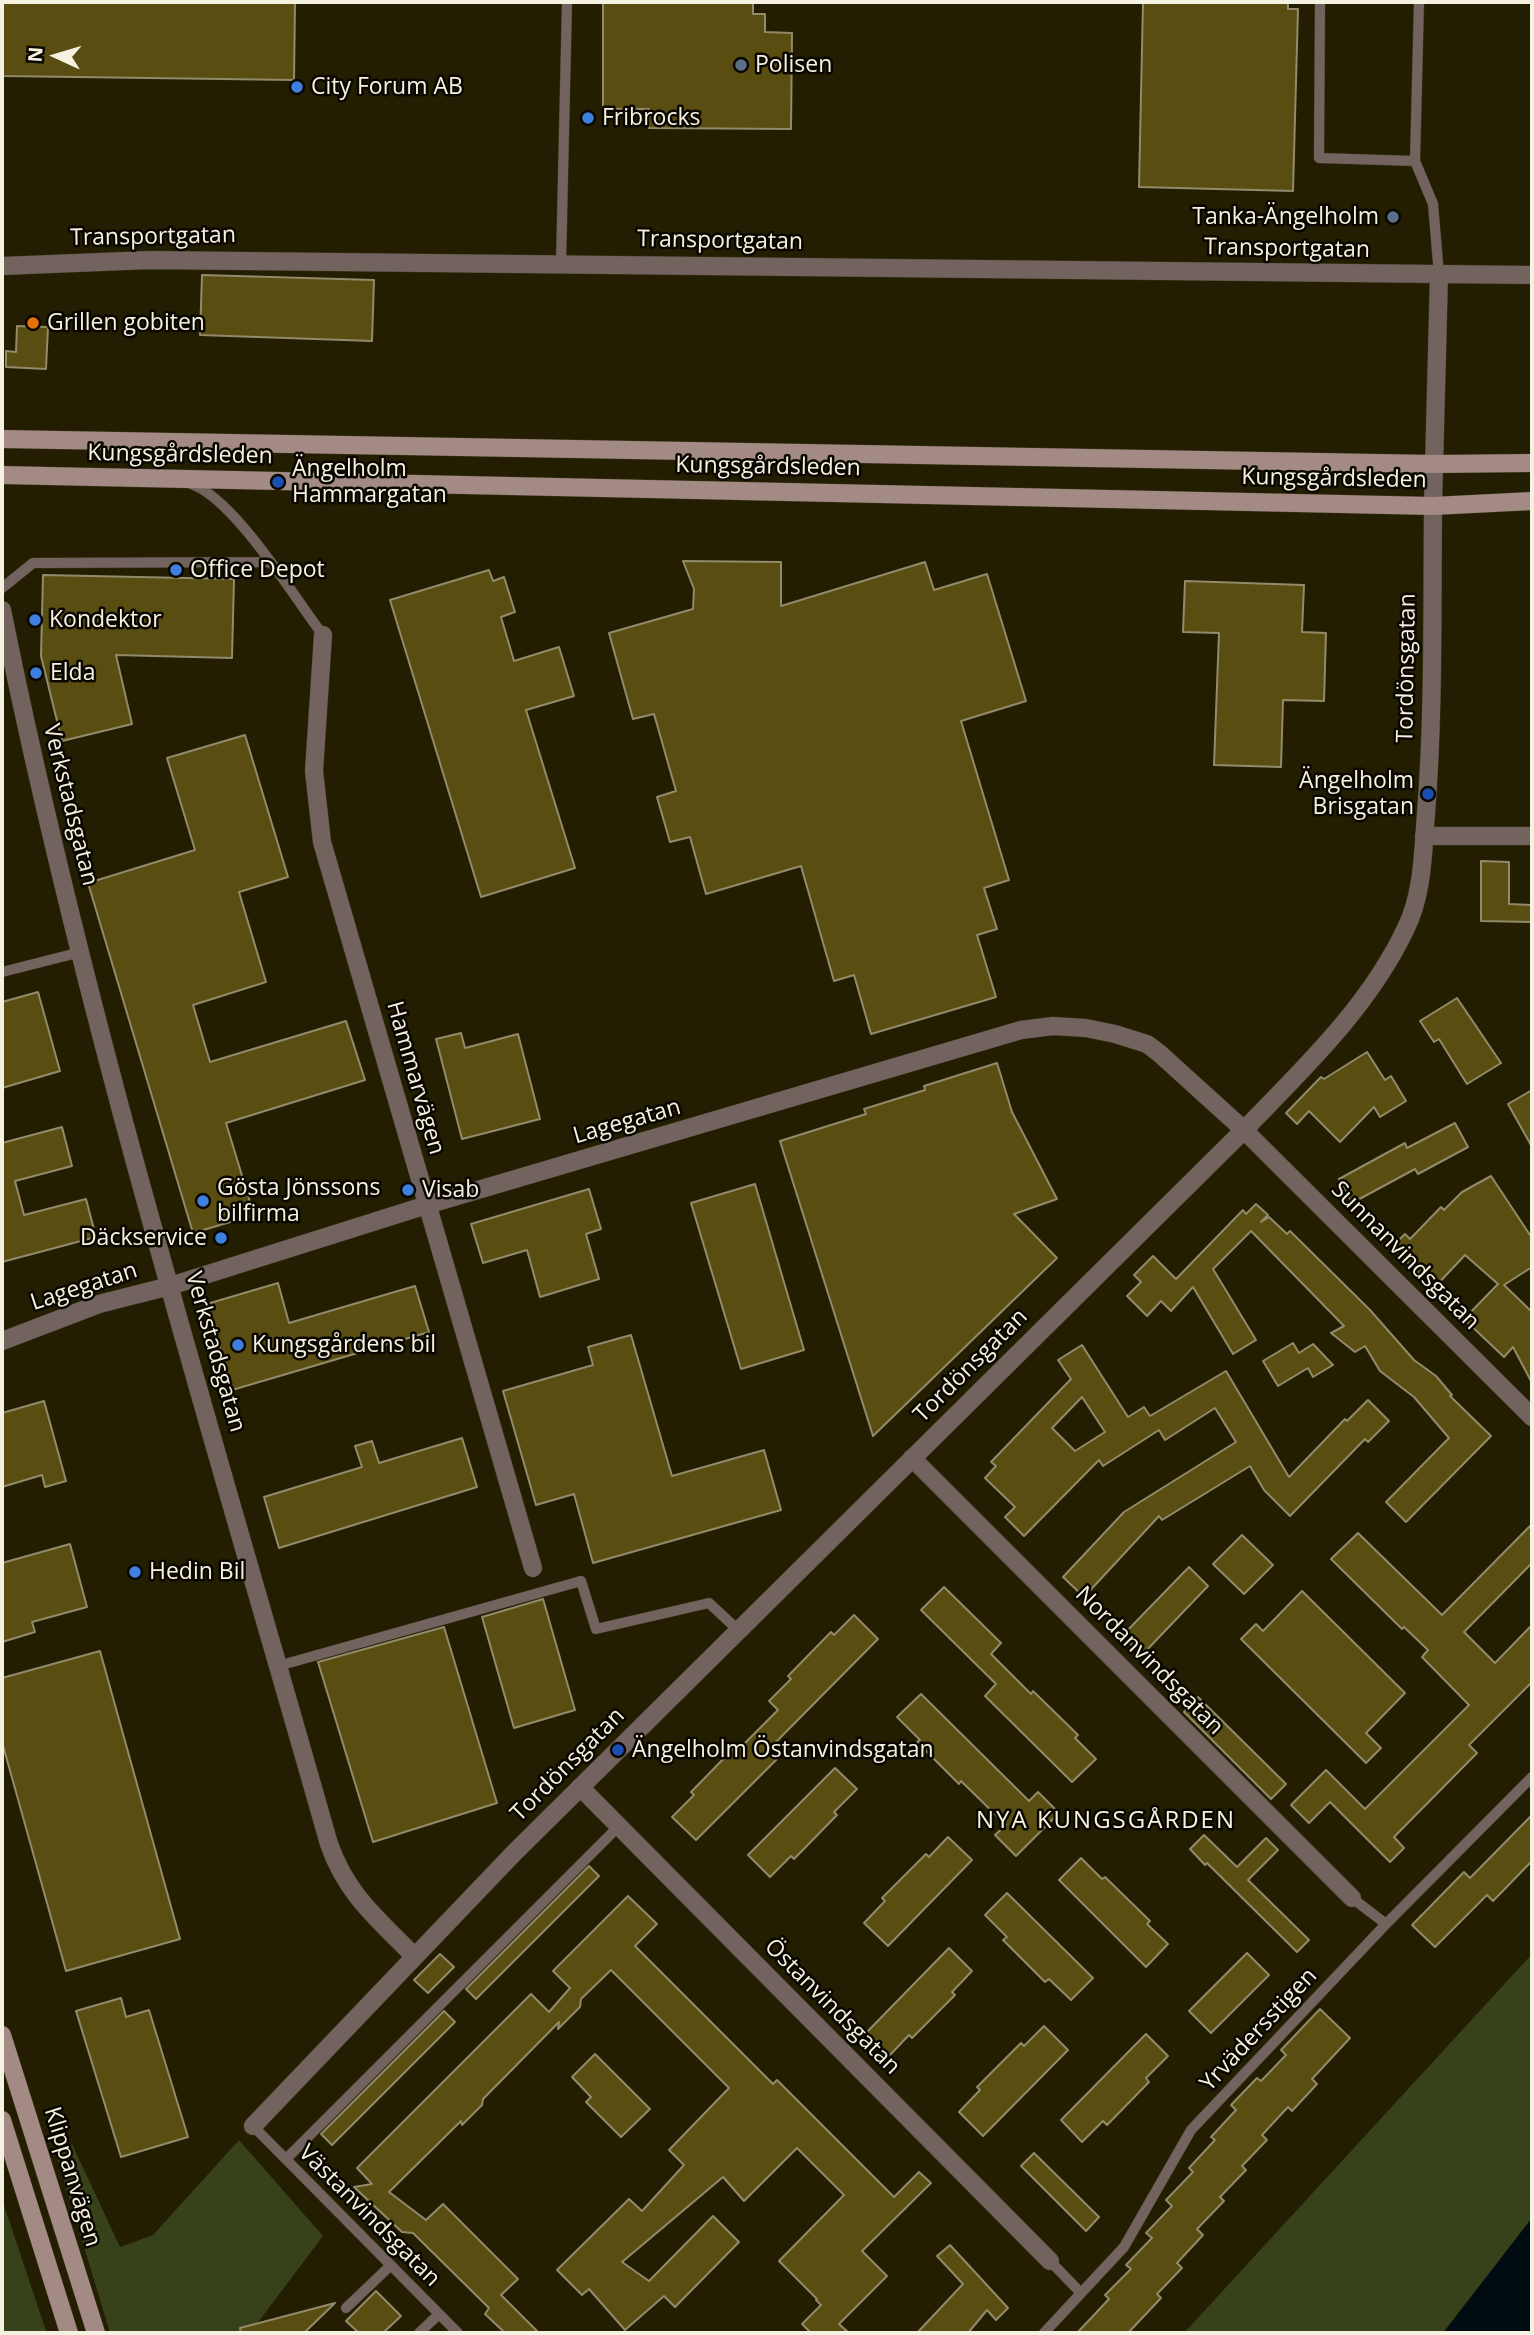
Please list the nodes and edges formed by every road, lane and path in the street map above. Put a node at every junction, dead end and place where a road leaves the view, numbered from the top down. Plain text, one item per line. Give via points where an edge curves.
1 (567, 2) edge
2 (1320, 2) edge
3 (1419, 2) edge
4 (1415, 161) junction
5 (561, 264) junction
6 (2, 266) edge
7 (1439, 275) junction
8 (1532, 275) edge
9 (2, 439) edge
10 (1532, 463) edge
11 (1434, 464) junction
12 (2, 475) edge
13 (173, 478) junction
14 (1532, 501) edge
15 (1433, 506) junction
16 (269, 562) junction
17 (2, 588) edge
18 (2, 610) edge
19 (323, 635) joint
20 (1424, 836) junction
21 (1532, 836) edge
22 (81, 952) junction
23 (2, 972) edge
24 (1244, 1130) junction
25 (427, 1205) junction
26 (170, 1286) junction
27 (2, 1341) edge
28 (1532, 1416) edge
29 (912, 1458) junction
30 (533, 1568) dead end
31 (738, 1630) junction
32 (278, 1666) junction
33 (1532, 1777) edge
34 (580, 1787) junction
35 (619, 1826) junction
36 (1352, 1898) joint
37 (1386, 1924) junction
38 (414, 1956) junction
39 (2, 2035) edge
40 (2, 2120) edge
41 (253, 2126) joint
42 (286, 2159) junction
43 (1050, 2261) joint
44 (391, 2265) junction
45 (1080, 2292) junction
46 (346, 2308) dead end
47 (439, 2314) junction
48 (69, 2333) edge
49 (96, 2333) edge
50 (419, 2333) edge
51 (458, 2333) edge
52 (1044, 2333) edge

1 - 5 lane
2 - 4 lane via 1319,158
3 - 4 lane
4 - 7 lane via 1433,204
5 - 6 street, Transportgatan via 150,260
5 - 7 street, Transportgatan
7 - 8 street, Transportgatan
7 - 11 street
9 - 11 main road, Kungsgårdsleden
10 - 11 main road, Kungsgårdsleden
11 - 15 street
12 - 13 main road, Kungsgårdsleden
13 - 15 main road, Kungsgårdsleden
13 - 16 lane via 200,487 218,500
14 - 15 main road, Kungsgårdsleden
15 - 20 street, Tordönsgatan via 1431,729
16 - 17 lane via 33,563
16 - 19 lane
18 - 22 street, Verkstadsgatan via 31,755
19 - 25 street, Hammarvägen via 314,771 323,842
20 - 21 street
20 - 24 street, Tordönsgatan via 1414,908 1387,964 1351,1015
22 - 23 lane
22 - 26 street, Verkstadsgatan
24 - 25 street, Lagegatan via 1147,1044 1115,1034 1053,1026 990,1038
24 - 28 street, Sunnanvindsgatan
24 - 29 street, Tordönsgatan
25 - 26 street, Lagegatan
25 - 30 street, Hammarvägen
26 - 27 street, Lagegatan via 99,1304
26 - 32 street, Verkstadsgatan
29 - 31 street, Tordönsgatan
29 - 36 street, Nordanvindsgatan
31 - 32 lane via 709,1603 596,1629 582,1581
31 - 34 street, Tordönsgatan
32 - 38 street, Verkstadsgatan via 341,1874 356,1897
33 - 37 lane, Yrvädersstigen
34 - 35 street, Östanvindsgatan
34 - 38 street, Tordönsgatan
35 - 42 lane
35 - 43 street, Östanvindsgatan
36 - 37 lane
37 - 45 lane, Yrvädersstigen via 1191,2130 1124,2247
38 - 41 street, Tordönsgatan
39 - 49 main road, Klippanvägen
40 - 48 main road
41 - 42 lane, Västanvindsgatan
42 - 44 lane, Västanvindsgatan
43 - 45 lane
44 - 46 lane
44 - 47 lane, Västanvindsgatan
45 - 52 lane, Yrvädersstigen
47 - 50 lane
47 - 51 lane, Västanvindsgatan

